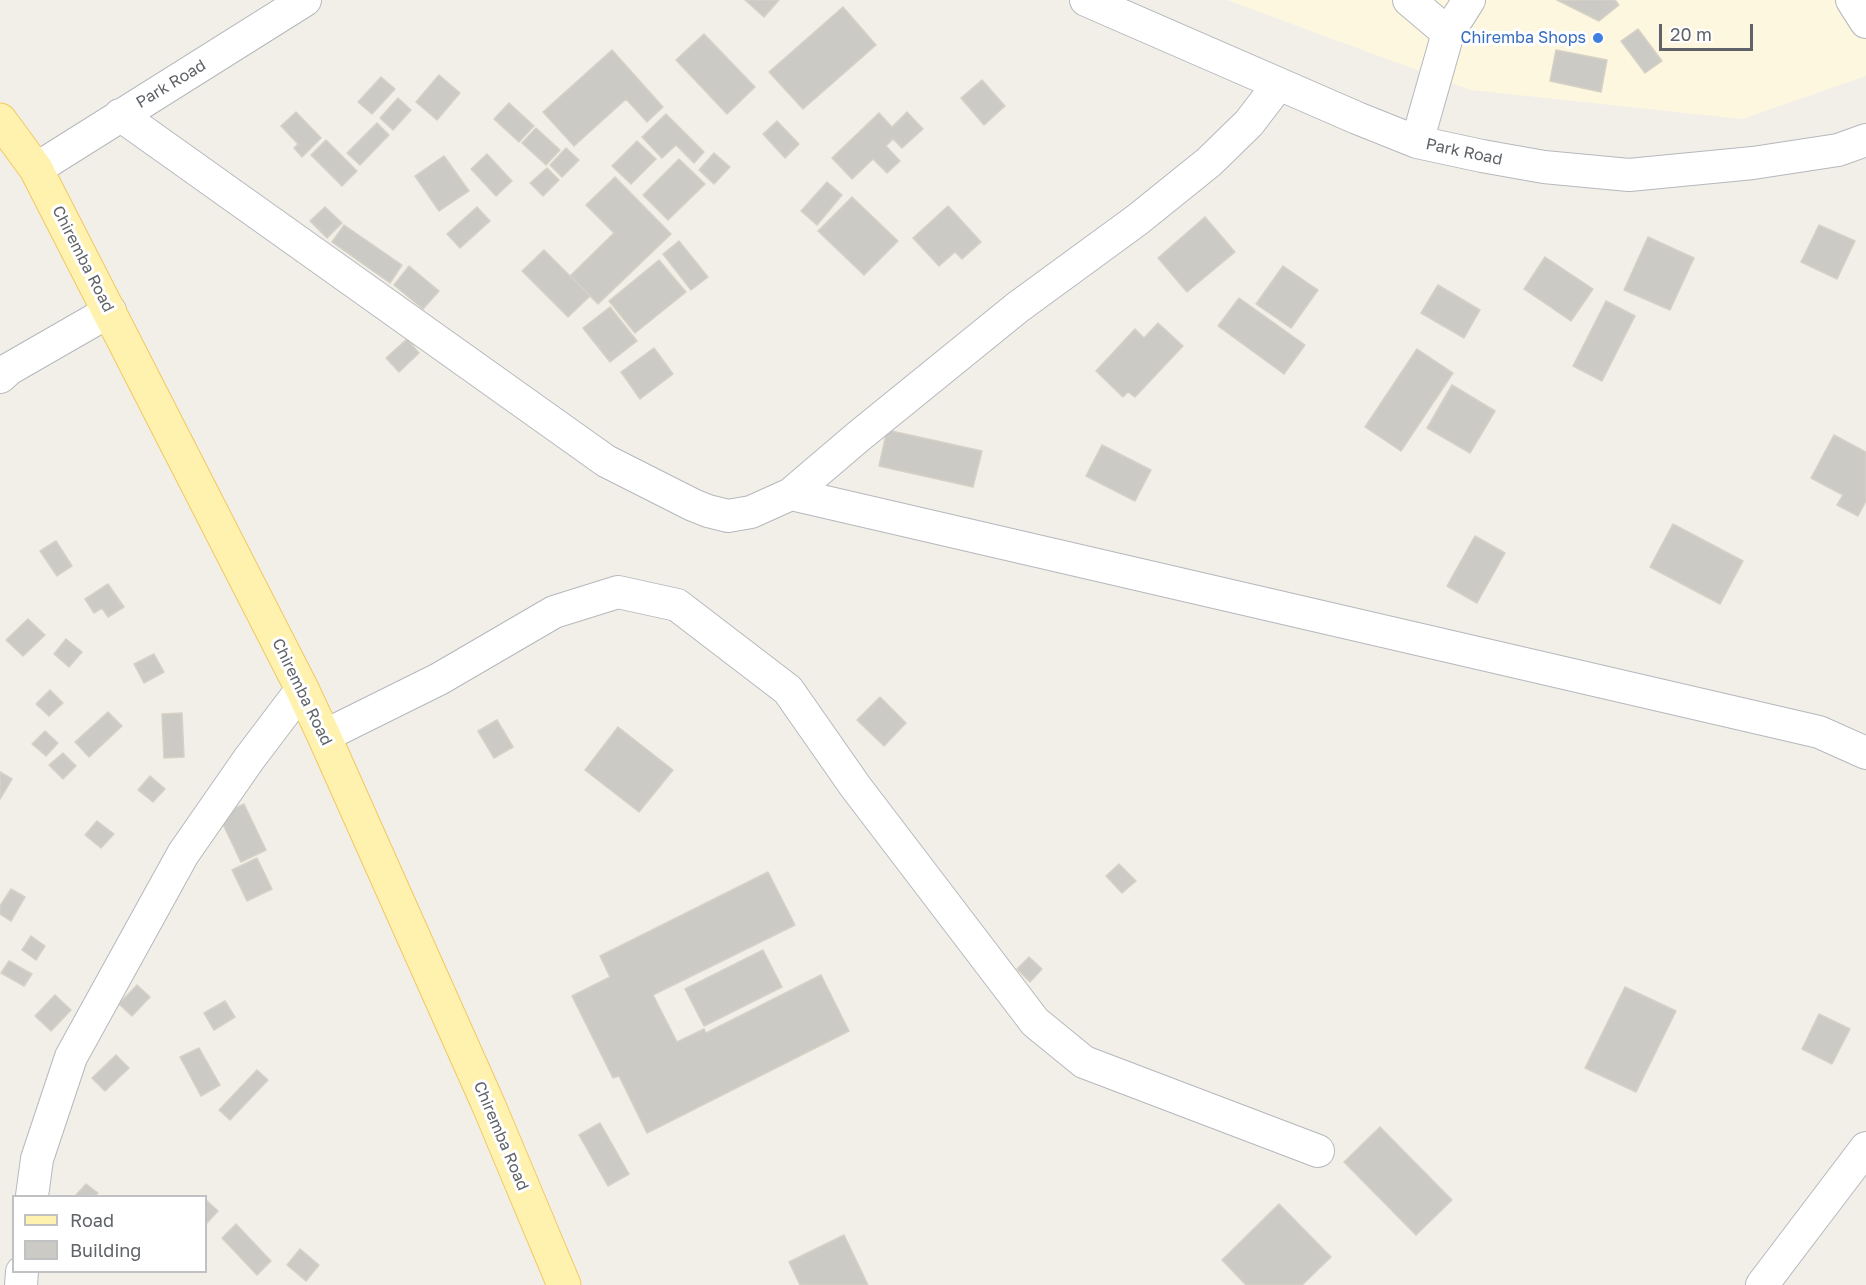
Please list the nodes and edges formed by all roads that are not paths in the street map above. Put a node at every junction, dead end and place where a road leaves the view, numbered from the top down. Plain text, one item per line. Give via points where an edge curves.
1 (305, 0) edge
2 (1086, 0) edge
3 (1409, 0) edge
4 (1469, 0) edge
5 (1852, 0) edge
6 (1866, 22) edge
7 (1448, 33) junction
8 (1278, 85) junction
9 (120, 115) junction
10 (0, 120) edge
11 (1866, 140) edge
12 (1417, 142) junction
13 (36, 169) junction
14 (110, 311) junction
15 (0, 377) edge
16 (791, 494) junction
17 (302, 688) junction
18 (324, 736) junction
19 (1866, 753) edge
20 (1866, 1148) edge
21 (1318, 1151) dead end
22 (32, 1195) edge
23 (564, 1285) edge
24 (1762, 1285) edge

1 - 9 street, Park Road
2 - 8 street, Park Road
3 - 7 street
4 - 7 street
5 - 6 street
7 - 12 street
8 - 12 street, Park Road
8 - 16 street via 1249,123 1209,162 1018,307
9 - 13 street, Park Road
9 - 16 street via 606,461 693,505 728,516 751,512
10 - 13 main road, Chiremba Road
11 - 12 street, Park Road via 1838,150 1753,163 1629,175 1544,167
13 - 14 main road, Chiremba Road
14 - 15 street
14 - 17 main road, Chiremba Road
16 - 19 street via 1819,732
17 - 18 main road, Chiremba Road
17 - 22 street via 183,854 70,1057 37,1159
18 - 21 street via 439,679 554,612 618,592 677,605 788,690 855,786 1035,1022 1084,1062
18 - 23 main road, Chiremba Road
20 - 24 street

